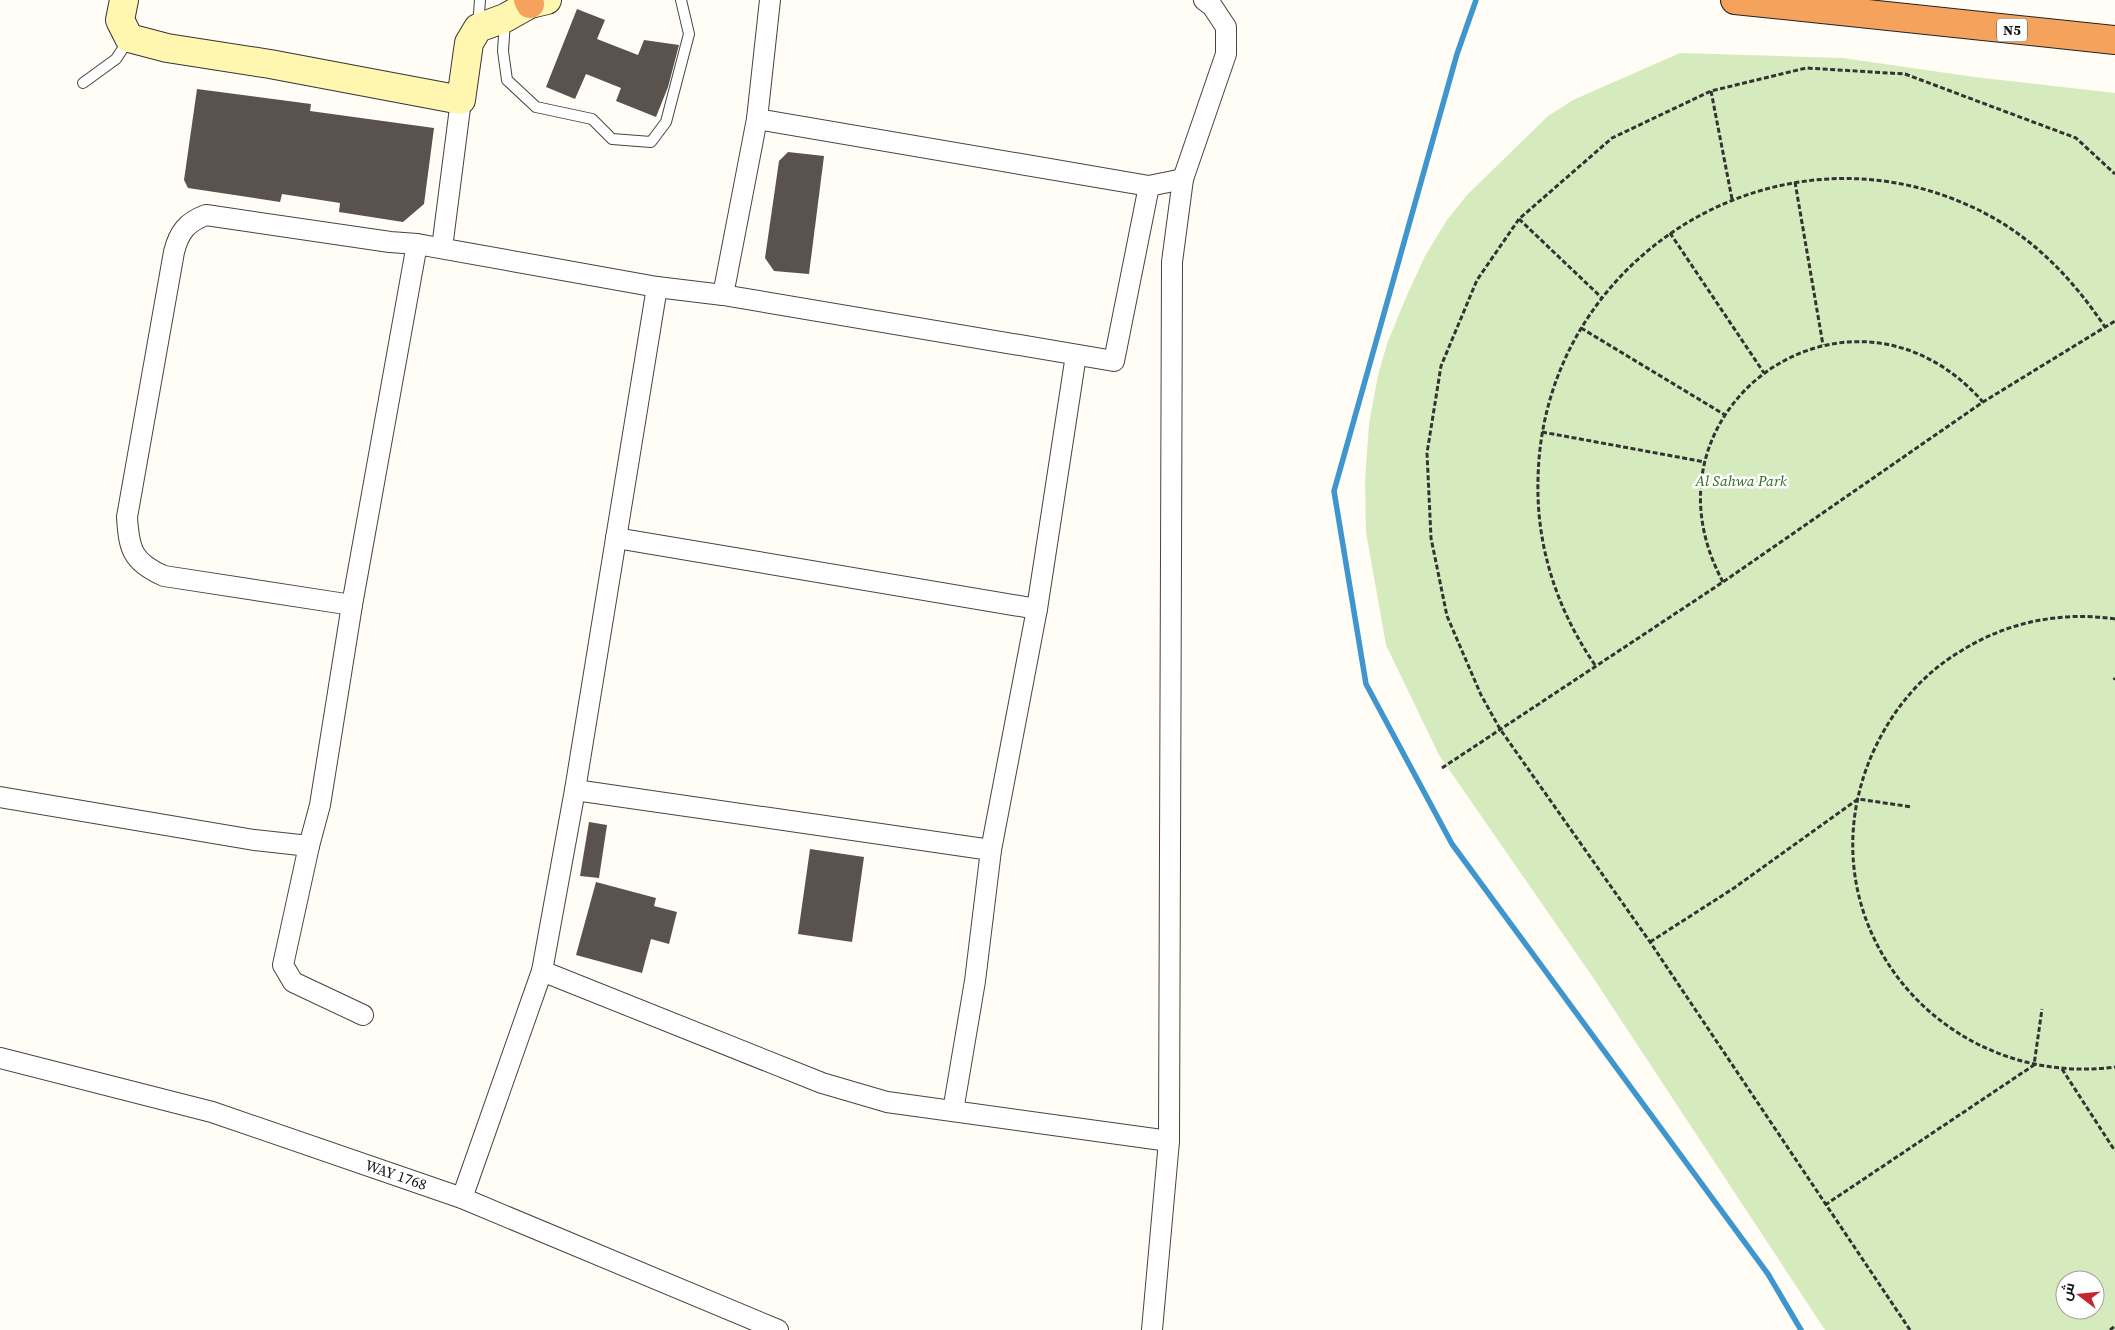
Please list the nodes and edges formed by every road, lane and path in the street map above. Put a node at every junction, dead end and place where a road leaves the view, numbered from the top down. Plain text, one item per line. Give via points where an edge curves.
1 (124, 0) edge
2 (480, 0) edge
3 (680, 0) edge
4 (770, 0) edge
5 (1204, 0) edge
6 (1735, 0) edge
7 (535, 1) edge
8 (505, 18) junction
9 (478, 28) junction
10 (130, 38) junction
11 (2115, 40) edge
12 (83, 83) dead end
13 (1711, 91) junction
14 (461, 100) junction
15 (757, 119) junction
16 (2115, 174) edge
17 (1183, 179) junction
18 (1795, 182) junction
19 (1150, 186) junction
20 (1732, 199) junction
21 (1518, 220) junction
22 (1670, 233) junction
23 (417, 244) junction
24 (442, 248) junction
25 (657, 286) junction
26 (723, 295) junction
27 (1602, 298) junction
28 (2115, 321) edge
29 (2105, 327) junction
30 (1581, 328) junction
31 (1822, 345) junction
32 (1076, 355) junction
33 (1764, 373) junction
34 (1982, 402) junction
35 (1725, 415) junction
36 (1542, 432) junction
37 (1705, 462) junction
38 (616, 538) junction
39 (1723, 582) junction
40 (352, 605) junction
41 (1037, 609) junction
42 (2115, 619) edge
43 (1595, 665) junction
44 (1500, 729) junction
45 (1442, 768) dead end
46 (575, 790) junction
47 (0, 797) edge
48 (1858, 799) junction
49 (1912, 807) dead end
50 (308, 846) junction
51 (991, 850) junction
52 (1650, 942) junction
53 (542, 971) junction
54 (2042, 1009) dead end
55 (363, 1015) dead end
56 (0, 1058) edge
57 (2034, 1065) junction
58 (2115, 1066) edge
59 (2062, 1069) junction
60 (953, 1111) junction
61 (1169, 1141) junction
62 (2115, 1151) edge
63 (462, 1198) junction
64 (1826, 1206) junction
65 (2115, 1326) edge
66 (778, 1330) edge
67 (1152, 1330) edge
68 (1910, 1330) edge
69 (2110, 1330) edge

1 - 10 street via 120,20
2 - 9 lane
3 - 8 lane via 689,34 666,122 651,142 612,140 592,119 536,107 507,80 503,51
4 - 15 street
5 - 17 street via 1226,27 1226,54
6 - 11 highway, N5
7 - 8 street
8 - 9 street
9 - 14 street via 469,43
10 - 12 lane via 116,59
10 - 14 street via 167,48
13 - 16 path via 1806,68 1905,74 2076,138
13 - 20 path
13 - 21 path via 1612,138
14 - 24 street
15 - 19 street
15 - 26 street
17 - 19 street
17 - 61 street via 1172,262
18 - 20 path
18 - 29 path via 1844,178 1890,182 1933,192 1971,206 2013,230 2045,255 2073,284
18 - 31 path
19 - 32 street via 1114,361
20 - 22 path
21 - 27 path
21 - 44 path via 1477,280 1441,366 1427,452 1431,538 1447,616 1481,695
22 - 27 path via 1630,265
22 - 33 path
23 - 24 street
23 - 40 street
23 - 40 street via 206,215 184,228 177,238 174,252 127,517 132,552 153,571 164,576
24 - 25 street
25 - 26 street
25 - 38 street
26 - 32 street
27 - 30 path
28 - 29 path
29 - 34 path
30 - 35 path
30 - 36 path via 1556,381
31 - 33 path via 1790,357
31 - 34 path via 1871,342 1914,351 1955,375
32 - 41 street
33 - 35 path via 1740,395
34 - 39 path
35 - 37 path
36 - 37 path
36 - 43 path via 1538,498 1544,549 1563,608
37 - 39 path via 1700,499 1702,527 1708,550
38 - 41 street
38 - 46 street
39 - 43 path
40 - 50 street via 320,805
41 - 51 street
42 - 48 path via 2075,616 2030,622 1990,635 1948,659 1914,690 1890,721 1870,758
43 - 44 path
44 - 45 path
44 - 52 path
46 - 51 street
46 - 53 street
47 - 50 street via 254,840
48 - 49 path
48 - 52 path via 1734,888
48 - 57 path via 1854,834 1856,879 1867,920 1894,974 1928,1011 1957,1034 1995,1053
50 - 55 street via 283,965 293,982
51 - 60 street via 975,981
52 - 64 path
53 - 60 street via 822,1083 887,1102
53 - 63 street
54 - 57 path
56 - 63 street, WAY 1768 via 212,1112
57 - 59 path
57 - 64 path
58 - 59 path
59 - 62 path
60 - 61 street
61 - 67 street
63 - 66 street, WAY 1768
64 - 68 path
65 - 69 path

